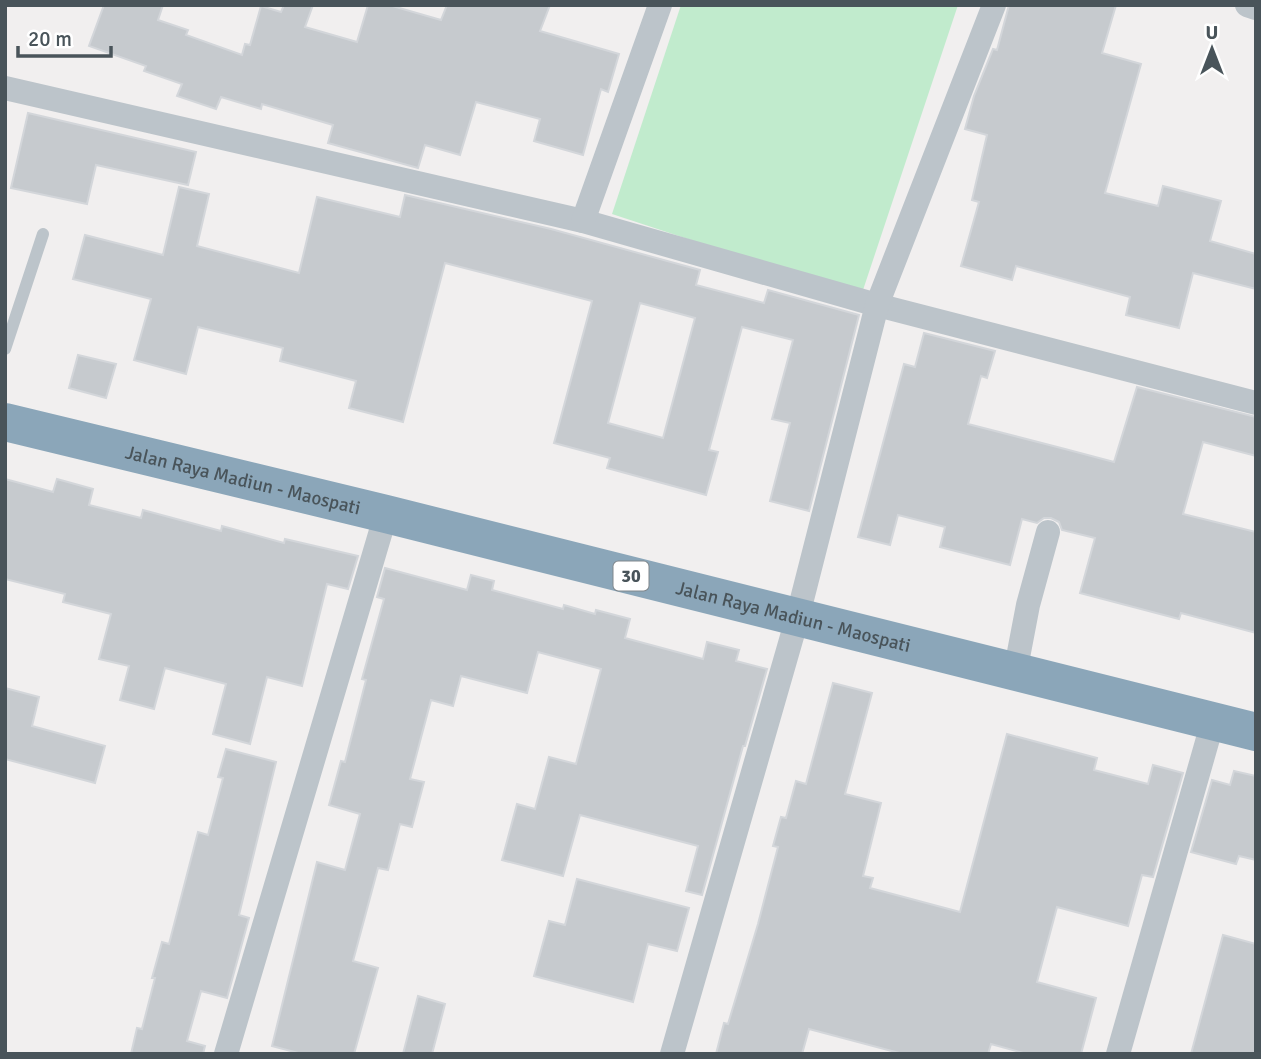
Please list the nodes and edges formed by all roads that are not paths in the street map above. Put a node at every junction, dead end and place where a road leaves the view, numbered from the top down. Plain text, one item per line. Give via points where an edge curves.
1 (660, 5) edge
2 (994, 5) edge
3 (1247, 5) edge
4 (1256, 8) edge
5 (5, 88) edge
6 (583, 221) junction
7 (43, 234) dead end
8 (877, 305) junction
9 (5, 349) edge
10 (1256, 402) edge
11 (5, 422) edge
12 (386, 514) junction
13 (1048, 533) dead end
14 (797, 619) junction
15 (1015, 673) junction
16 (1213, 721) junction
17 (1256, 732) edge
18 (226, 1054) edge
19 (672, 1054) edge
20 (1118, 1054) edge

1 - 6 street
2 - 8 street
3 - 4 street
5 - 6 street
6 - 8 street
7 - 9 lane
8 - 10 street
8 - 14 street
11 - 12 highway, Jalan Raya Madiun - Maospati / 30
12 - 14 highway, Jalan Raya Madiun - Maospati / 30
12 - 18 street
13 - 15 street
14 - 15 highway, Jalan Raya Madiun - Maospati / 30
14 - 19 street
15 - 16 highway, Jalan Raya Madiun - Maospati / 30
16 - 17 highway, Jalan Raya Madiun - Maospati / 30
16 - 20 street

